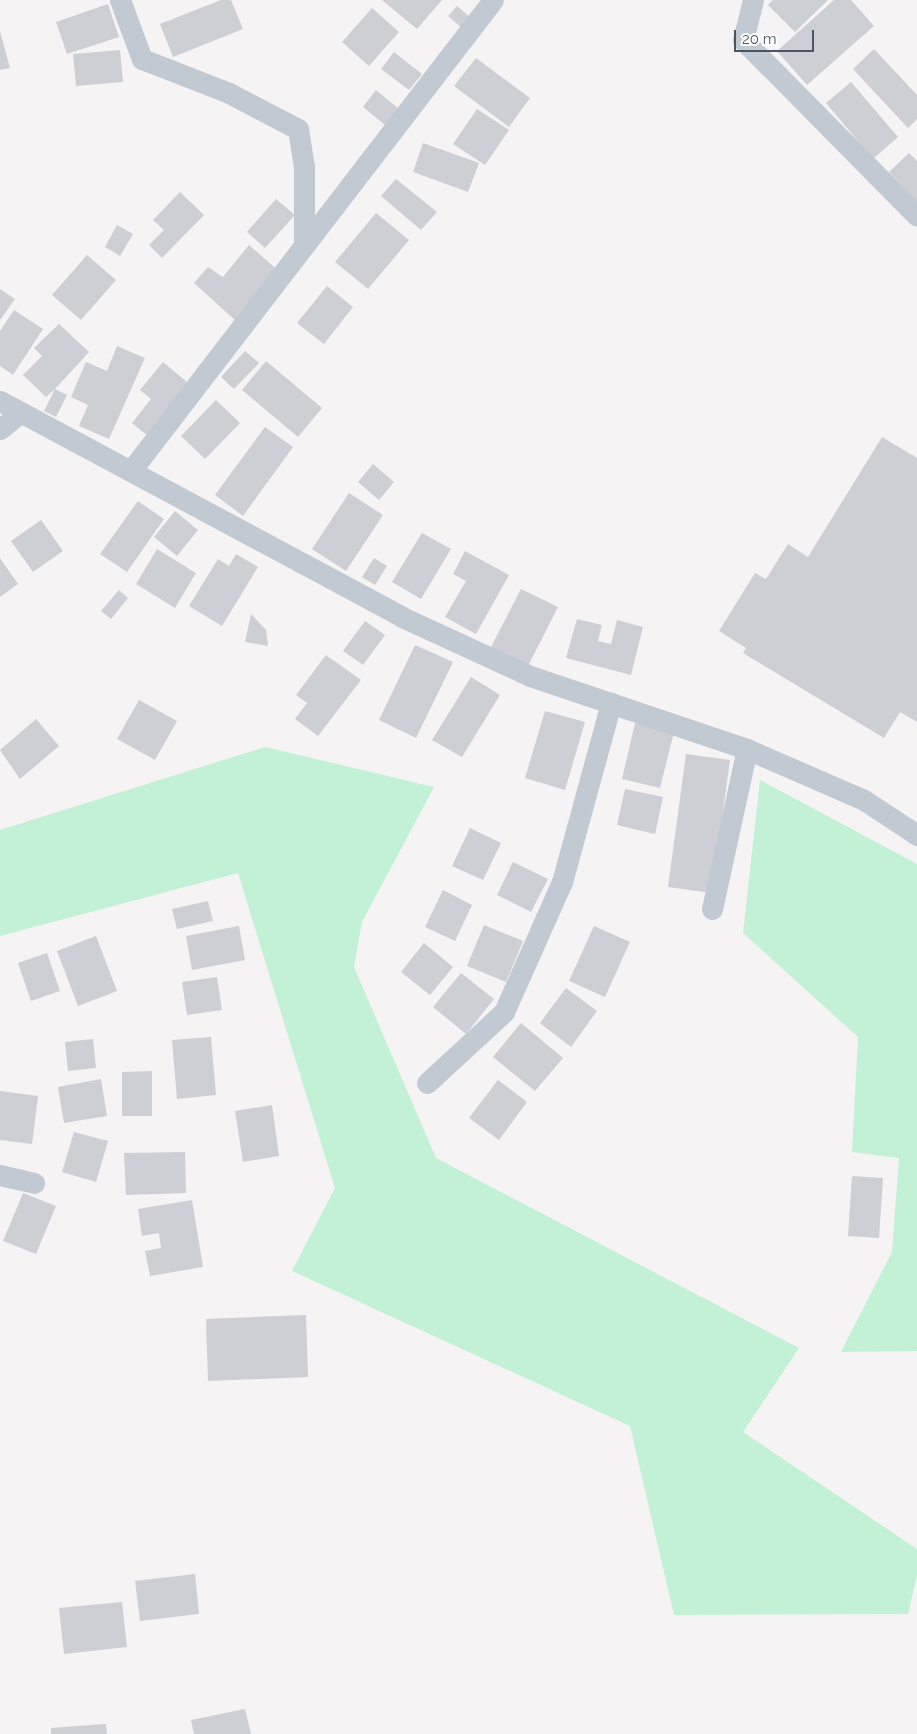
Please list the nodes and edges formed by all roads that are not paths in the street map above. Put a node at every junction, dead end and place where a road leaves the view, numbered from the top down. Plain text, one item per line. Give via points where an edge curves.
1 (120, 0) edge
2 (493, 0) edge
3 (753, 0) edge
4 (917, 216) edge
5 (304, 244) junction
6 (0, 400) edge
7 (20, 413) junction
8 (0, 429) edge
9 (133, 468) junction
10 (611, 703) junction
11 (747, 749) junction
12 (917, 835) edge
13 (712, 909) dead end
14 (427, 1083) dead end
15 (0, 1175) edge
16 (34, 1183) dead end

1 - 5 street via 142,59 229,93 298,129 304,166
2 - 5 street
3 - 4 street via 743,40
5 - 9 street
6 - 7 street
7 - 8 street
7 - 9 street
9 - 10 street via 402,617 530,676
10 - 11 street
10 - 14 street via 562,882 504,1012
11 - 12 street via 864,800
11 - 13 street
15 - 16 street

